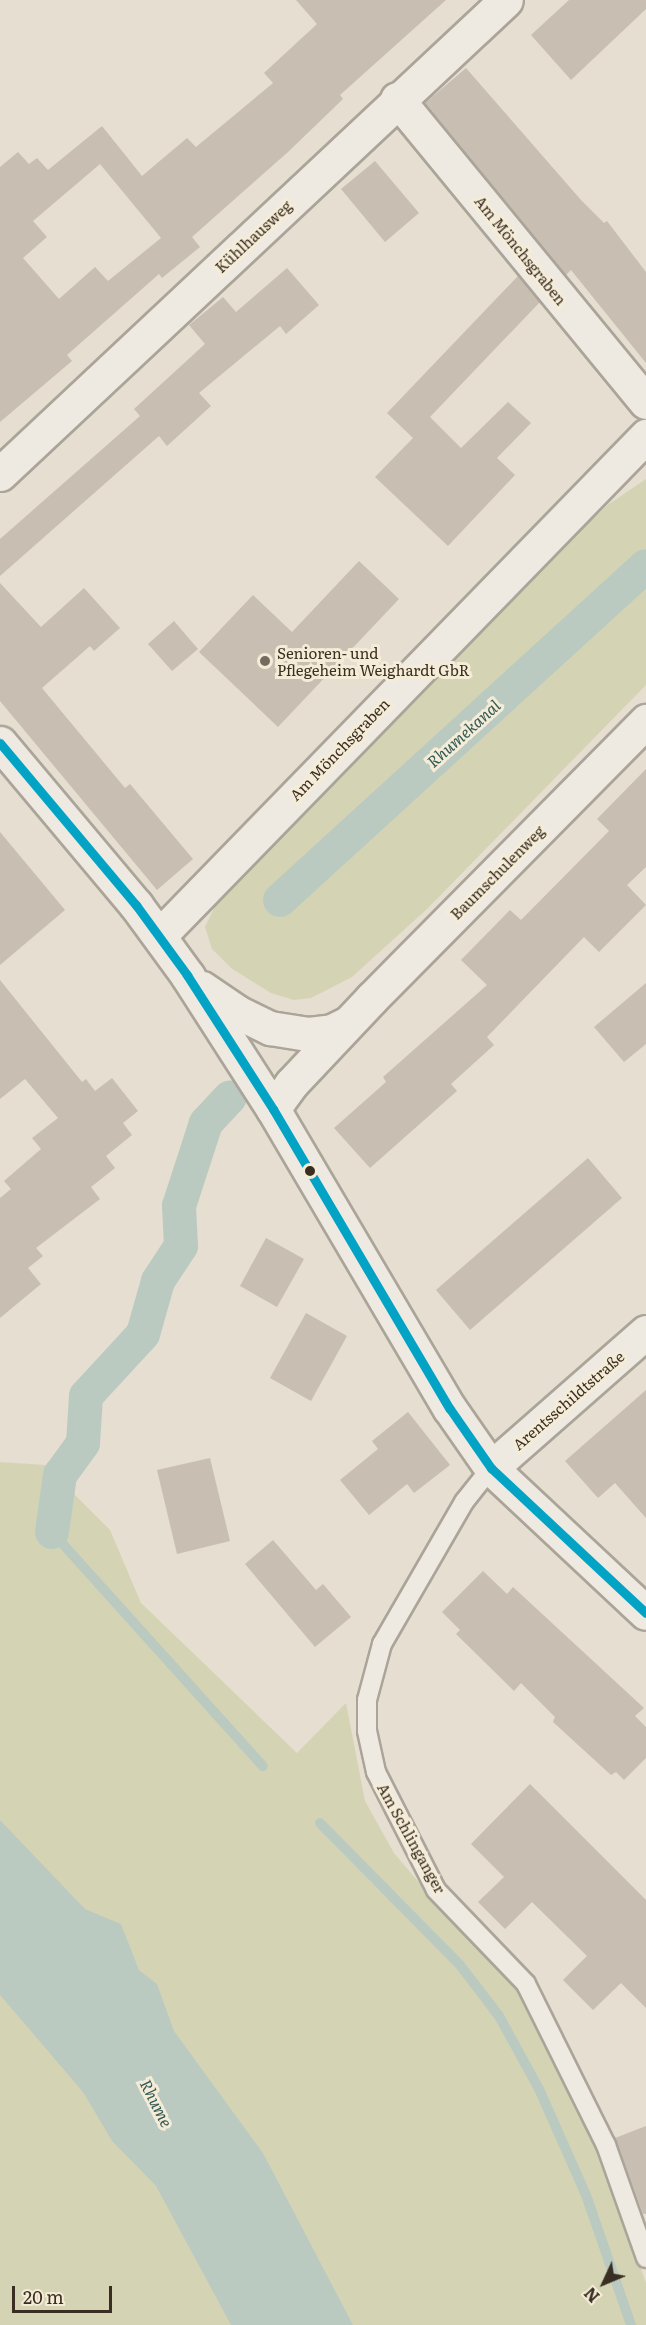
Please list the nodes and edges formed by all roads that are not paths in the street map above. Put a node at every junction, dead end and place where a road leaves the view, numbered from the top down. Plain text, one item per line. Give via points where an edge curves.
1 (507, 0) edge
2 (397, 99) junction
3 (646, 402) edge
4 (646, 436) edge
5 (0, 474) edge
6 (646, 721) edge
7 (0, 743) edge
8 (160, 935) junction
9 (187, 975) junction
10 (348, 1023) junction
11 (273, 1109) junction
12 (646, 1332) edge
13 (491, 1468) junction
14 (646, 1613) edge
15 (646, 2258) edge

1 - 2 street, Kühlhausweg
2 - 3 street, Am Mönchsgraben
2 - 5 street, Kühlhausweg
4 - 8 street, Am Mönchsgraben
6 - 10 street, Baumschulenweg
7 - 8 street
8 - 9 street
9 - 10 street, Baumschulenweg via 214,998 270,1028 309,1034 332,1031
9 - 11 street
10 - 11 street, Baumschulenweg
11 - 13 street via 450,1409
12 - 13 street, Arentsschildtstraße
13 - 14 street
13 - 15 lane, Am Schlinganger via 464,1502 382,1644 367,1700 367,1731 376,1772 436,1890 526,1984 606,2145

